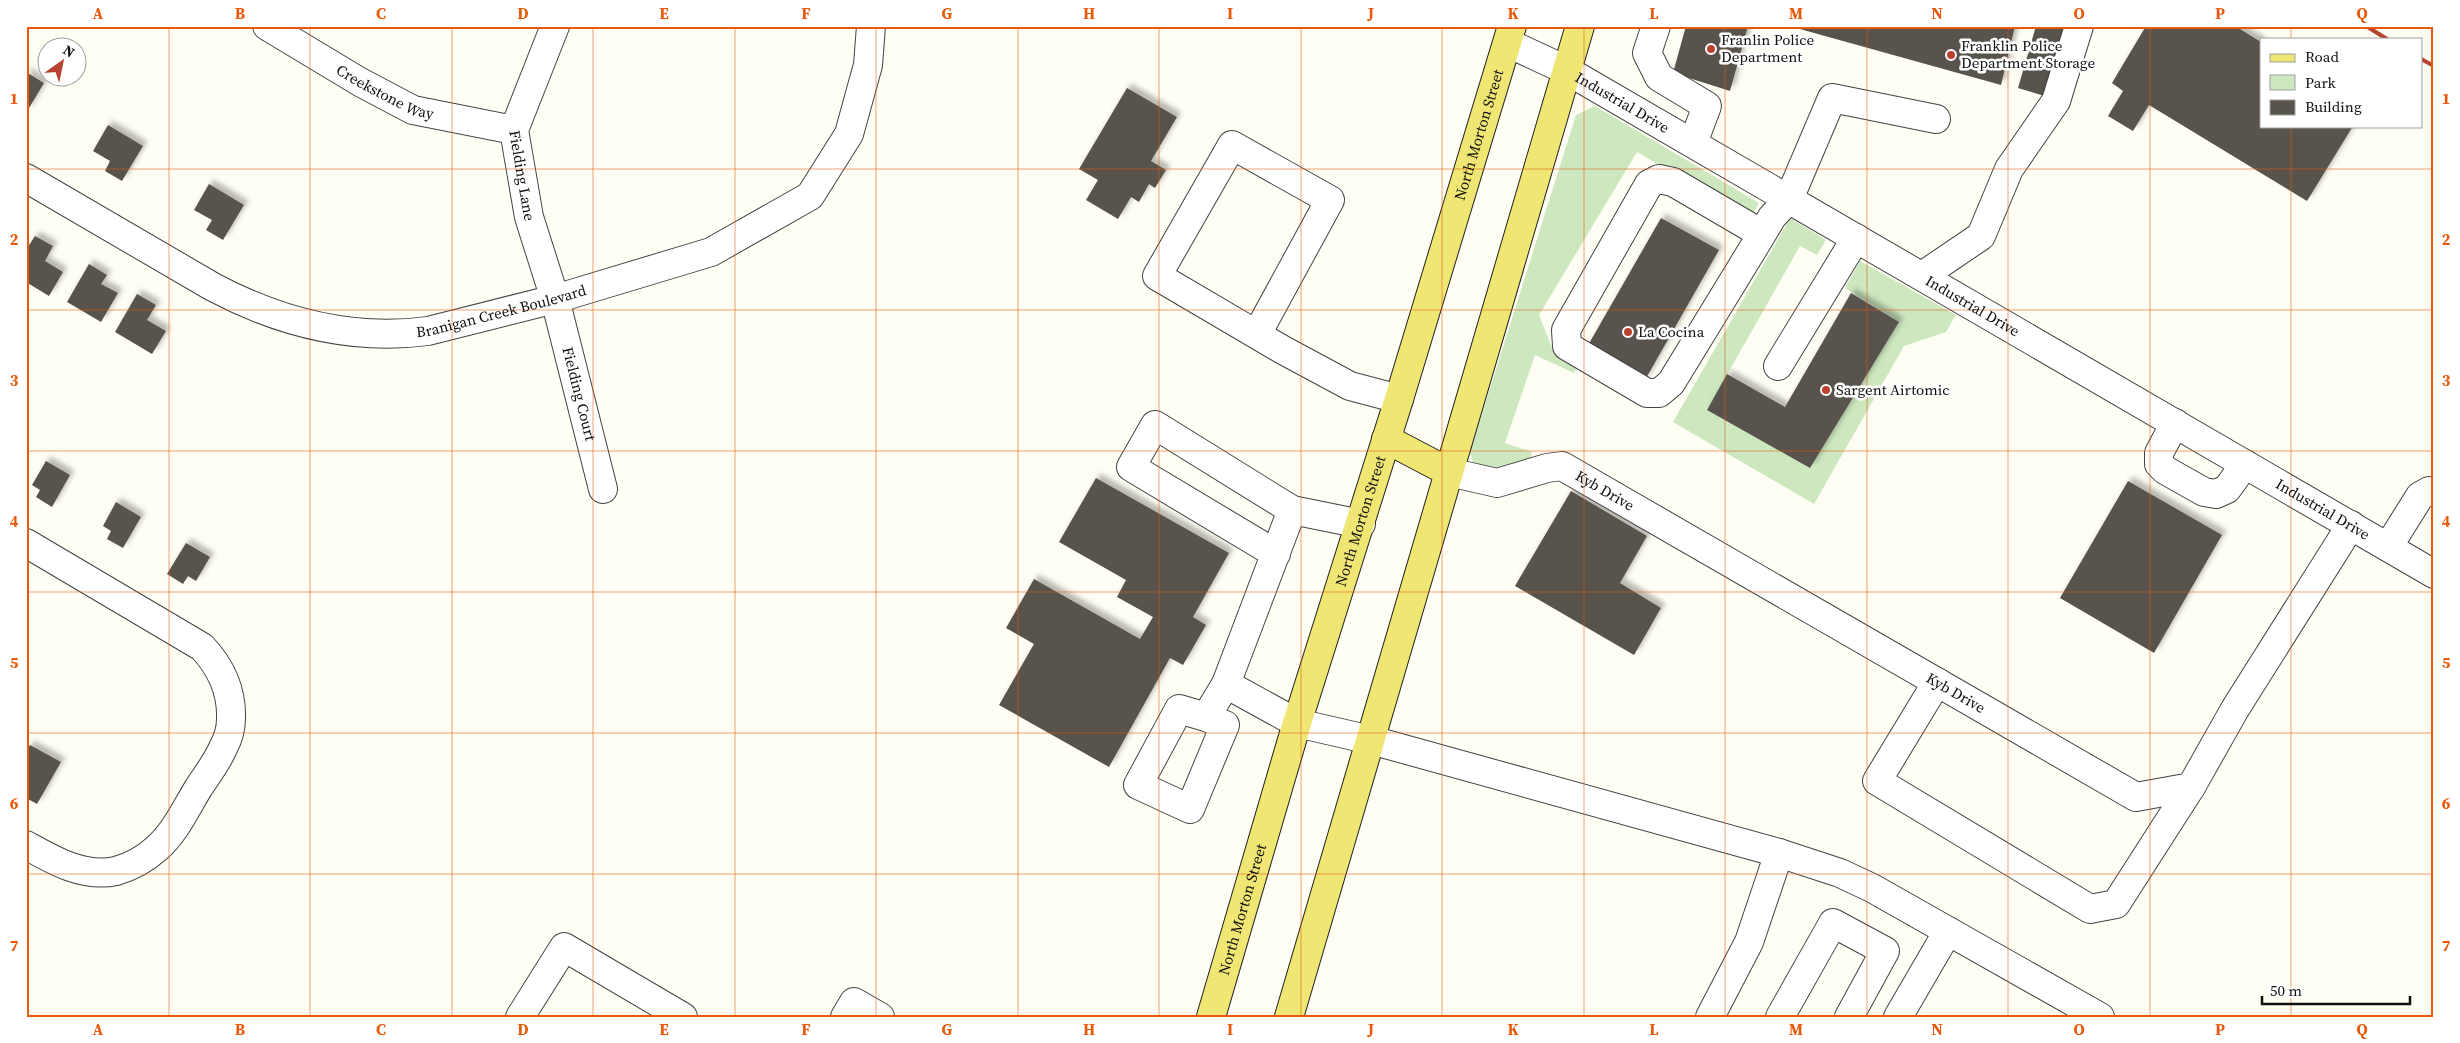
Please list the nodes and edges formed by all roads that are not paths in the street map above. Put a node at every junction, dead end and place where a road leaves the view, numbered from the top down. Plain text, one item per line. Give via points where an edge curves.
1 (267, 26) edge
2 (555, 26) edge
3 (871, 26) edge
4 (1580, 26) edge
5 (1656, 26) edge
6 (2079, 26) edge
7 (1510, 35) edge
8 (1566, 70) junction
9 (1936, 119) dead end
10 (514, 130) junction
11 (1693, 143) junction
12 (26, 178) edge
13 (1789, 199) junction
14 (1762, 234) junction
15 (1856, 238) junction
16 (1922, 276) junction
17 (555, 298) junction
18 (1257, 334) junction
19 (1778, 366) dead end
20 (1400, 399) junction
21 (2175, 423) junction
22 (1386, 438) junction
23 (2245, 464) junction
24 (1449, 472) junction
25 (603, 489) dead end
26 (2434, 492) edge
27 (1292, 510) junction
28 (1361, 524) junction
29 (2351, 525) junction
30 (26, 543) edge
31 (2388, 547) junction
32 (1276, 554) junction
33 (2434, 574) edge
34 (1936, 682) junction
35 (1226, 684) junction
36 (1206, 717) dead end
37 (1297, 723) junction
38 (1371, 740) junction
39 (2191, 787) junction
40 (26, 845) edge
41 (1779, 854) junction
42 (1948, 931) junction
43 (651, 1008) edge
44 (1716, 1015) edge
45 (520, 1017) edge
46 (683, 1017) edge
47 (845, 1017) edge
48 (880, 1017) edge
49 (1211, 1017) edge
50 (1289, 1017) edge
51 (1780, 1017) edge
52 (1849, 1017) edge
53 (1898, 1017) edge
54 (2100, 1017) edge

1 - 10 street, Creekstone Way via 413,110
2 - 10 street, Fielding Lane
3 - 17 street, Branigan Creek Boulevard via 868,65 850,134 810,196 711,252
4 - 8 main road
5 - 11 street via 1647,53 1659,77 1707,106
6 - 16 street via 2056,102 2009,169 1982,236
7 - 8 street, Industrial Drive
7 - 20 main road, North Morton Street
8 - 11 street, Industrial Drive
8 - 24 main road
9 - 13 street via 1832,98
10 - 17 street, Fielding Lane via 529,218
11 - 13 street, Industrial Drive
12 - 17 street, Branigan Creek Boulevard via 244,304 280,318 326,329 428,331
13 - 14 street
13 - 15 street, Industrial Drive
14 - 14 street via 1671,382 1659,393 1647,393 1567,346 1566,330 1649,184 1659,180 1674,182
15 - 16 street, Industrial Drive
15 - 19 street
16 - 21 street, Industrial Drive
17 - 25 street, Fielding Court
18 - 18 street via 1157,276 1232,145 1330,200
18 - 20 street via 1350,386
20 - 22 main road, North Morton Street
21 - 23 street, Industrial Drive
21 - 23 street via 2159,452 2159,464 2165,470 2204,492 2216,494 2227,489
22 - 24 main road
22 - 28 main road, North Morton Street
23 - 29 street, Industrial Drive
24 - 34 street, Kyb Drive via 1497,483 1562,466
24 - 38 main road
26 - 31 street via 2428,491 2420,496
27 - 28 street
27 - 32 street
27 - 32 street via 1155,424 1131,467
28 - 37 main road, North Morton Street
29 - 31 street, Industrial Drive
29 - 39 street via 2235,709
30 - 40 street via 202,647 212,658 227,687 231,703 231,721 222,750 169,835 156,850 115,871 95,872 59,863
31 - 33 street, Industrial Drive
32 - 35 street
34 - 39 street, Kyb Drive via 2136,797
34 - 39 street via 1877,781 2090,909 2116,904
35 - 36 street
35 - 37 street
37 - 38 street
37 - 49 main road, North Morton Street
38 - 41 street
38 - 50 main road
41 - 42 street via 1840,873
41 - 44 street via 1749,942
42 - 53 street
42 - 54 street
43 - 45 street via 564,947
43 - 46 street
47 - 48 street via 854,1002
51 - 52 street via 1833,923 1886,950

